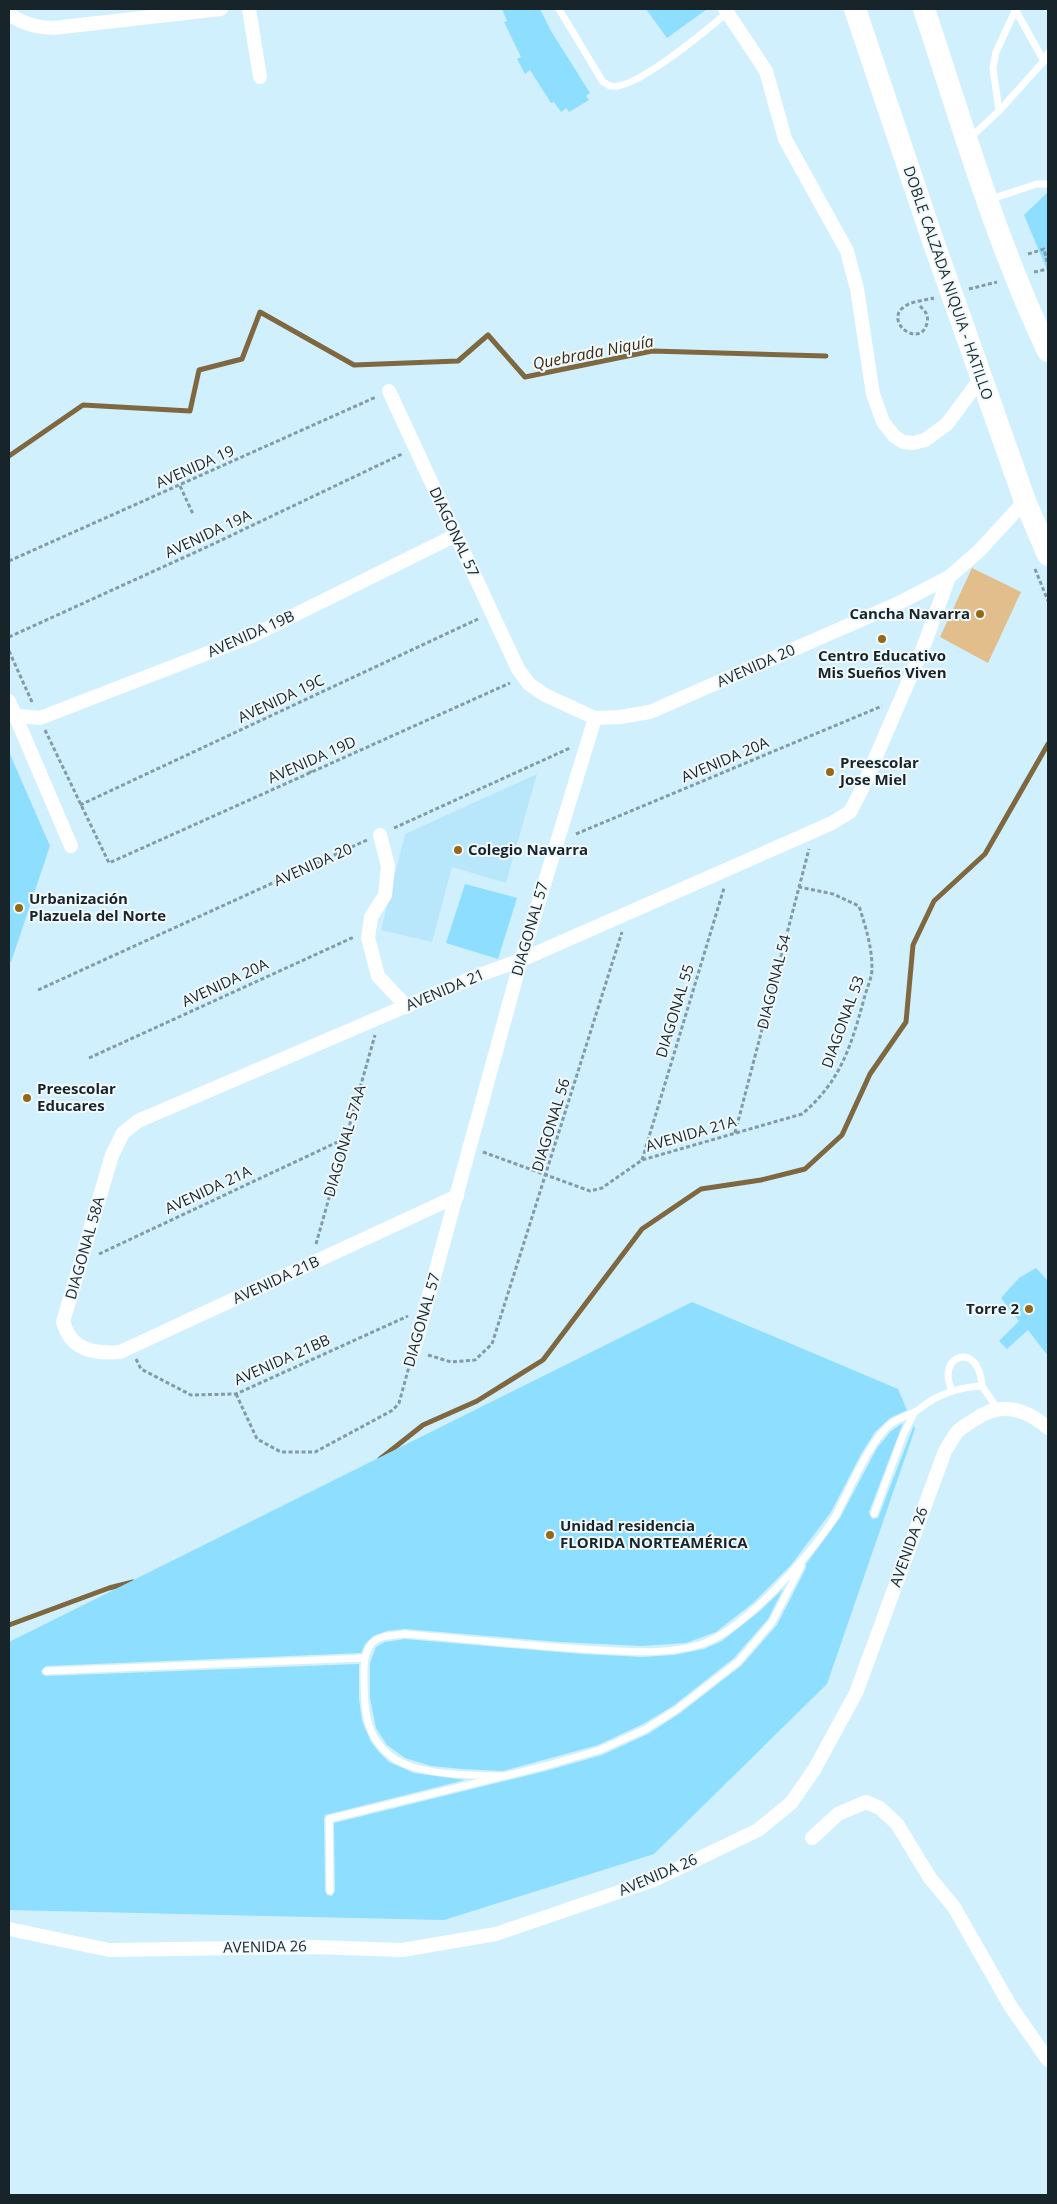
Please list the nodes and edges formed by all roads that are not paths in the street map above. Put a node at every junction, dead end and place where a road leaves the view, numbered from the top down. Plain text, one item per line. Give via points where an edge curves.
1 (221, 9) edge
2 (249, 9) edge
3 (559, 9) edge
4 (855, 9) edge
5 (924, 9) edge
6 (1016, 10) edge
7 (727, 11) edge
8 (9, 14) edge
9 (1048, 53) edge
10 (1044, 61) junction
11 (260, 77) dead end
12 (999, 111) junction
13 (968, 140) junction
14 (1048, 184) edge
15 (988, 200) junction
16 (1044, 342) edge
17 (981, 378) junction
18 (389, 391) road end
19 (1025, 501) junction
20 (456, 535) junction
21 (1048, 555) edge
22 (949, 577) junction
23 (9, 701) edge
24 (12, 716) edge
25 (595, 718) junction
26 (380, 834) road end
27 (71, 846) dead end
28 (521, 960) junction
29 (407, 1007) junction
30 (123, 1133) joint
31 (457, 1196) junction
32 (414, 1350) road end
33 (92, 1351) joint
34 (982, 1386) junction
35 (952, 1390) junction
36 (997, 1408) junction
37 (914, 1413) junction
38 (1048, 1428) edge
39 (874, 1514) dead end
40 (803, 1561) junction
41 (364, 1658) junction
42 (46, 1671) dead end
43 (503, 1776) junction
44 (812, 1838) dead end
45 (330, 1891) dead end
46 (9, 1929) edge
47 (1048, 2060) edge

1 - 8 street via 53,28 22,22
2 - 11 street
3 - 7 lane via 603,82 610,86 651,71
4 - 17 highway, DOBLE CALZADA NIQUIA - HATILLO
5 - 13 highway
6 - 10 lane
6 - 12 lane via 996,52 993,68
7 - 17 street via 766,71 785,139 847,251 873,394 882,422 903,442 925,440 947,424
9 - 10 lane
10 - 12 lane
12 - 13 lane
13 - 15 highway
14 - 15 lane via 1037,184
15 - 16 highway
17 - 19 highway, DOBLE CALZADA NIQUIA - HATILLO
18 - 20 street, DIAGONAL 57
19 - 21 highway, DOBLE CALZADA NIQUIA - HATILLO
19 - 22 street, AVENIDA 20 via 979,551
20 - 24 street, AVENIDA 19B via 252,636 40,718
20 - 25 street, DIAGONAL 57 via 514,663 524,677 544,695
22 - 25 street, AVENIDA 20 via 897,604 650,712
22 - 28 street, AVENIDA 21 via 923,648 850,812 813,832
23 - 24 street
24 - 27 street
25 - 28 street, DIAGONAL 57
26 - 29 street via 388,866 385,895 371,917 368,938 378,976
28 - 29 street, AVENIDA 21
28 - 31 street, DIAGONAL 57
29 - 30 street, AVENIDA 21 via 138,1121
30 - 33 street, DIAGONAL 58A via 112,1155 63,1322 66,1335 74,1343
31 - 32 street, DIAGONAL 57
31 - 33 street, AVENIDA 21B via 120,1352
34 - 35 lane
34 - 35 lane via 977,1364 963,1358 947,1370
34 - 36 lane
35 - 37 lane
36 - 38 street via 1027,1412
36 - 46 street, AVENIDA 26 via 959,1430 945,1451 856,1693 814,1770 791,1803 758,1830 654,1880 496,1934 402,1950 315,1947 109,1950
37 - 39 lane
37 - 40 lane via 900,1417 887,1427 866,1458 835,1517
40 - 41 lane via 720,1636 683,1649 600,1650 405,1634 386,1636 373,1642
40 - 43 lane via 772,1622 744,1655 676,1710 646,1729 600,1750
41 - 42 lane
41 - 43 lane via 365,1718 374,1738 393,1758 437,1772
43 - 45 lane via 329,1819
44 - 47 street via 838,1814 866,1802 880,1808 897,1824 930,1878 954,1907 1011,2007

